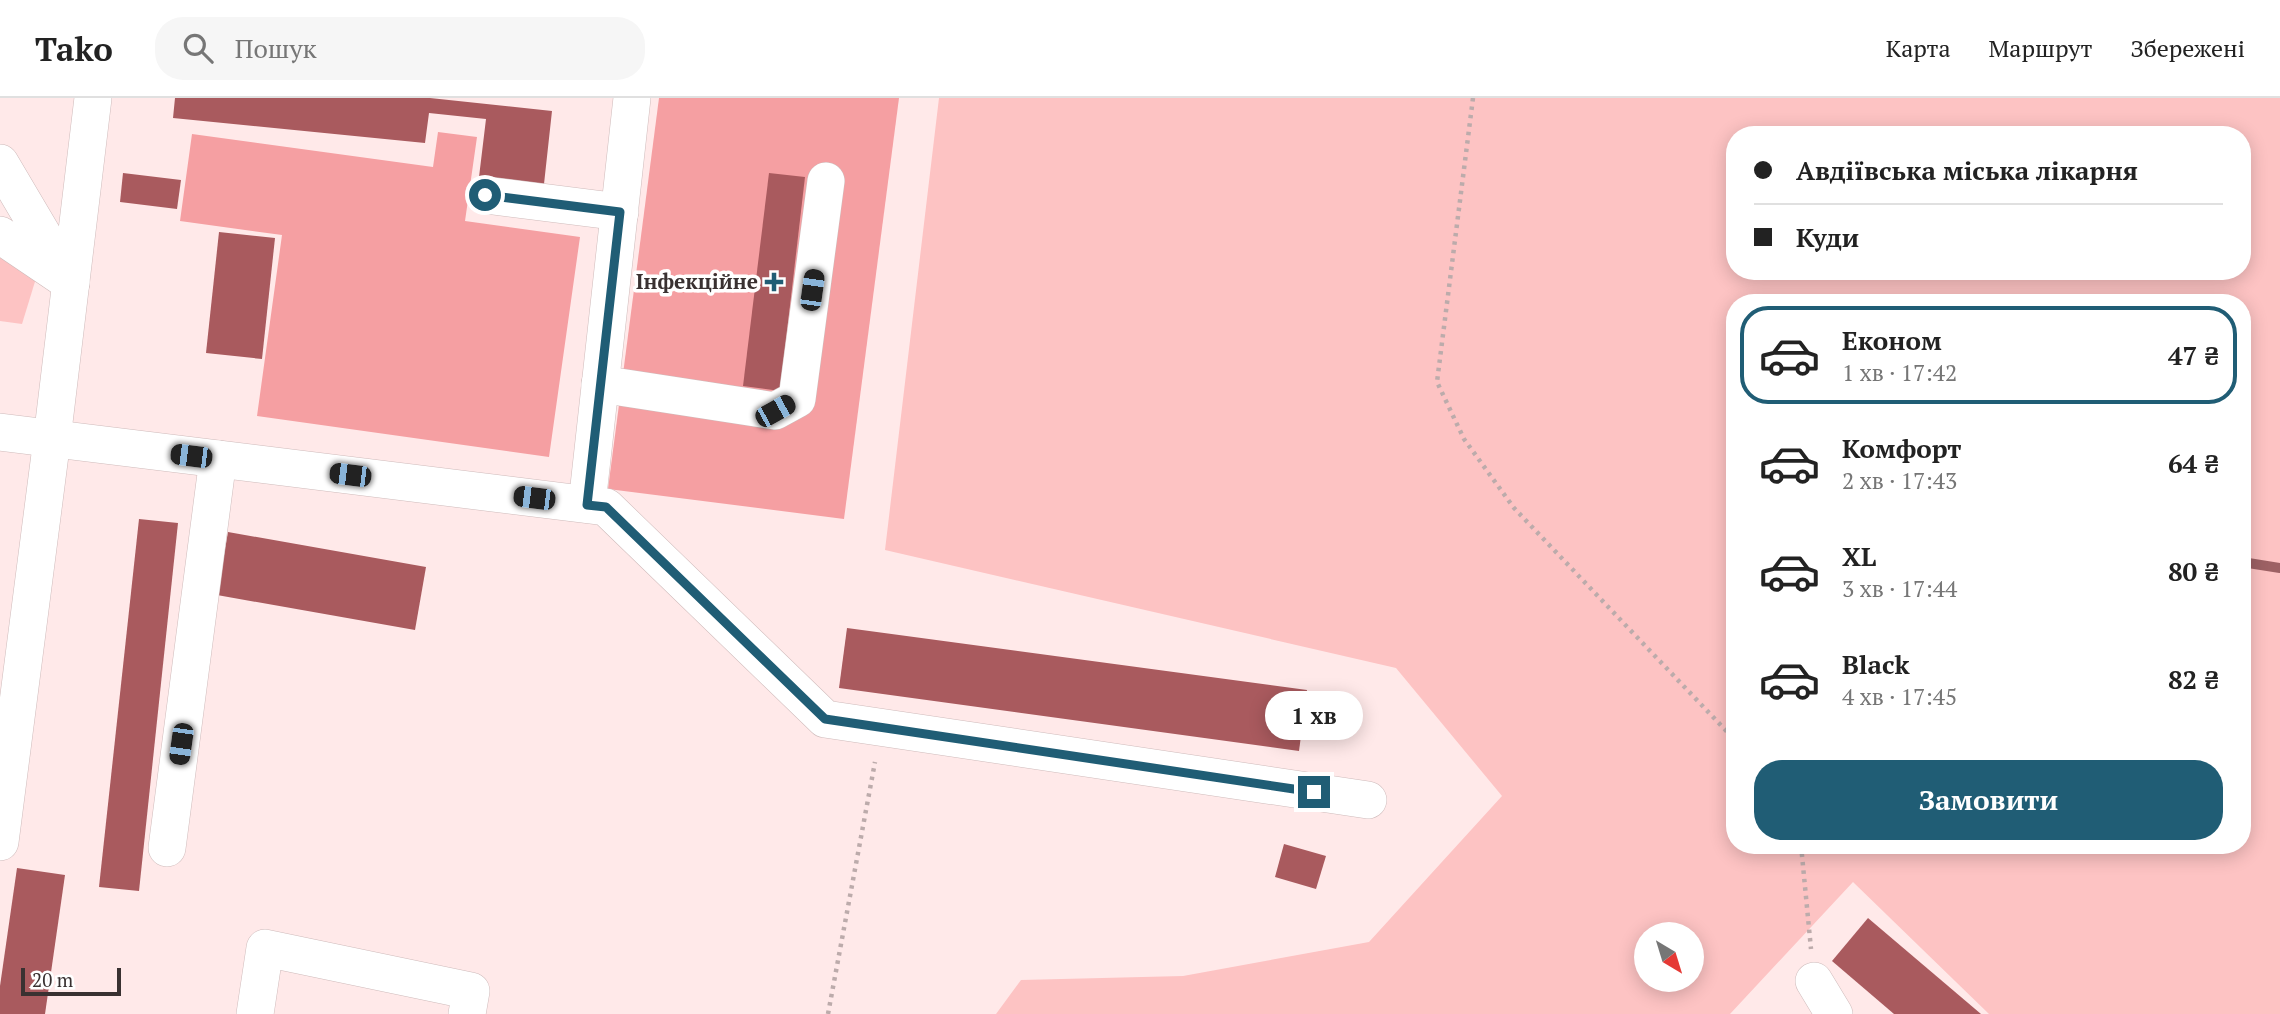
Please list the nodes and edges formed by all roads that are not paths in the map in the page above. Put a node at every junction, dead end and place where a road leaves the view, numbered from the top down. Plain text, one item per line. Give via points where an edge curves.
1 (93, 98) edge
2 (632, 98) edge
3 (0, 163) edge
4 (826, 181) dead end
5 (485, 195) dead end
6 (620, 212) junction
7 (0, 235) edge
8 (71, 283) junction
9 (600, 384) junction
10 (0, 432) edge
11 (52, 439) junction
12 (218, 459) junction
13 (587, 505) junction
14 (1368, 800) dead end
15 (0, 842) edge
16 (167, 848) dead end
17 (1814, 981) road end
18 (255, 1014) edge
19 (467, 1014) edge
20 (1833, 1014) edge

1 - 8 street
2 - 6 street
3 - 8 street
4 - 9 street via 797,399 775,411
5 - 6 street
6 - 9 street
7 - 8 street
8 - 11 street
9 - 13 street
10 - 11 street
11 - 12 street
11 - 15 street
12 - 13 street
12 - 16 street
13 - 14 street via 606,507 825,719
17 - 20 street
18 - 19 street via 265,948 471,991

